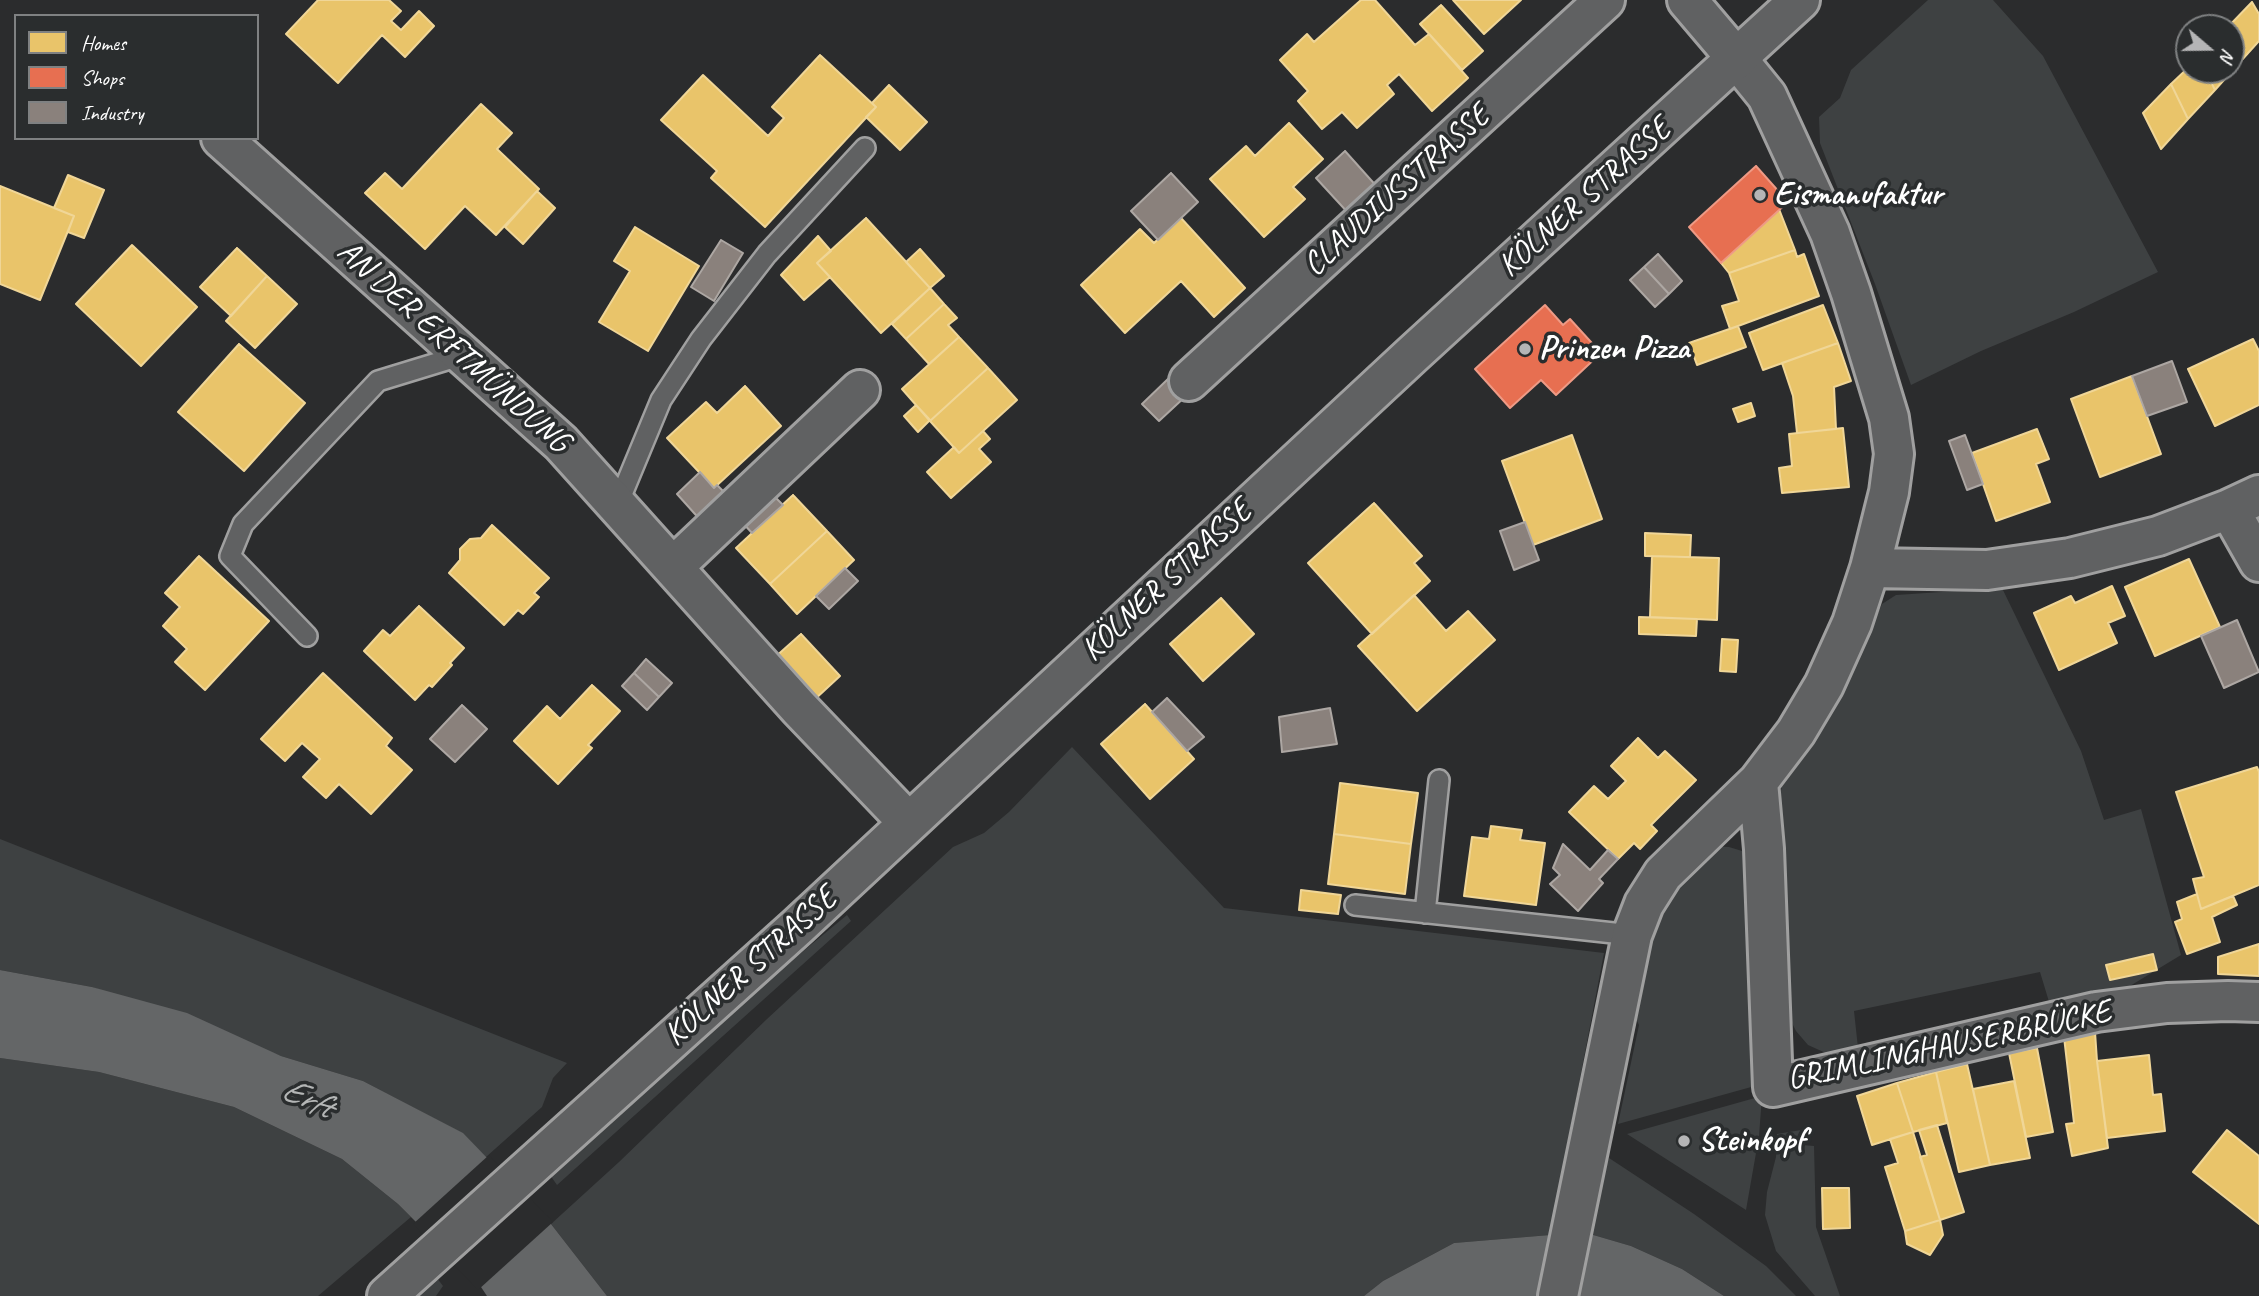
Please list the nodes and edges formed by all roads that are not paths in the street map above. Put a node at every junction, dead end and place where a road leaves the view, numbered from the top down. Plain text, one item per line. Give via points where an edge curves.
1 (1605, 0) edge
2 (1687, 0) edge
3 (1800, 0) edge
4 (1737, 60) junction
5 (223, 140) edge
6 (865, 148) dead end
7 (463, 355) junction
8 (1189, 381) dead end
9 (860, 390) dead end
10 (2244, 502) edge
11 (617, 506) junction
12 (2259, 562) edge
13 (673, 567) junction
14 (1870, 568) junction
15 (307, 636) dead end
16 (1439, 780) dead end
17 (1758, 782) junction
18 (908, 822) junction
19 (1355, 905) dead end
20 (1425, 913) junction
21 (1632, 935) junction
22 (2259, 1002) edge
23 (387, 1296) edge
24 (1558, 1296) edge

1 - 8 street, CLAUDIUSSTRASSE
2 - 4 street
3 - 4 street, KÖLNER STRASSE
4 - 14 street via 1766,96 1830,233 1889,418 1894,454
4 - 18 street, KÖLNER STRASSE
5 - 7 street, AN DER ERFTMÜNDUNG
6 - 11 lane via 767,254 701,339 661,400
7 - 11 street, AN DER ERFTMÜNDUNG via 561,443
7 - 15 lane via 378,381 243,524 230,556
9 - 13 street
10 - 12 street
10 - 14 street via 2158,536 2070,558 1987,570
11 - 13 street, AN DER ERFTMÜNDUNG
13 - 18 street, AN DER ERFTMÜNDUNG
14 - 17 street via 1824,685
16 - 20 lane
17 - 21 street via 1663,874
17 - 22 street, GRIMLINGHAUSERBRÜCKE via 1773,1087 2096,1012 2167,1003
18 - 23 street, KÖLNER STRASSE
19 - 20 lane
20 - 21 lane
21 - 24 street

